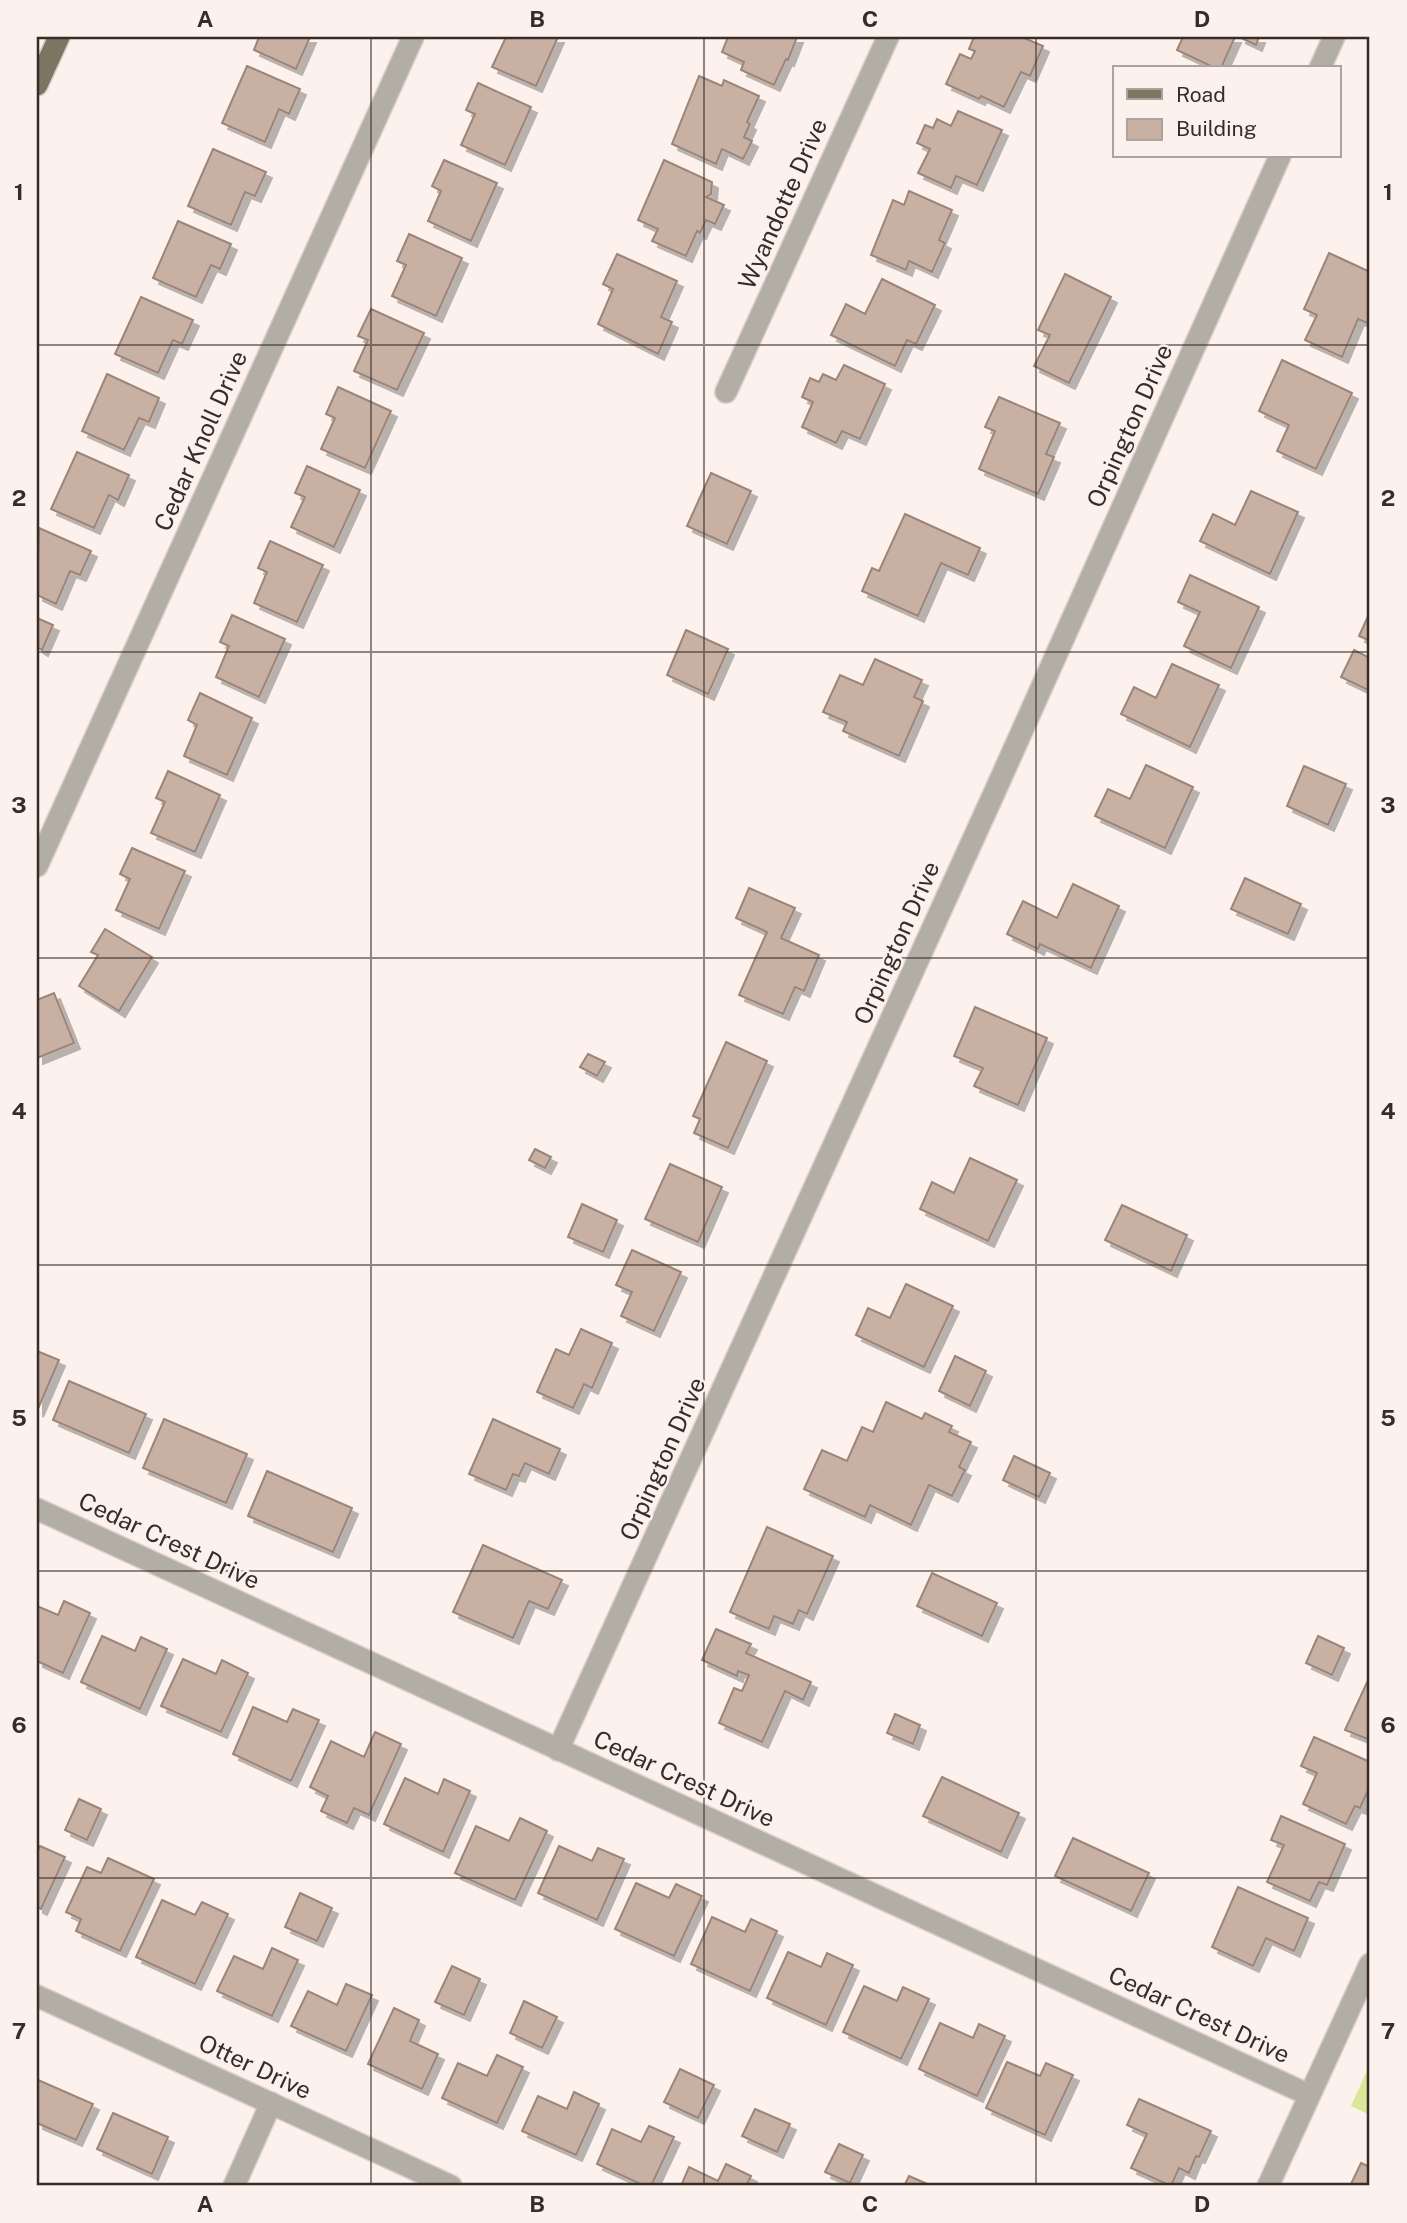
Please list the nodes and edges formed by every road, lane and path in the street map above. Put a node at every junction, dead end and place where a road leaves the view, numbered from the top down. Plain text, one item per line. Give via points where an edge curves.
1 (59, 37) edge
2 (413, 37) edge
3 (888, 37) edge
4 (1334, 37) edge
5 (1321, 66) edge
6 (38, 75) edge
7 (1279, 158) edge
8 (726, 393) dead end
9 (37, 866) edge
10 (37, 1509) edge
11 (558, 1749) junction
12 (1370, 1964) edge
13 (37, 1996) edge
14 (1309, 2095) junction
15 (271, 2104) junction
16 (234, 2186) edge
17 (451, 2186) edge
18 (1269, 2186) edge

1 - 6 main road
2 - 9 street, Cedar Knoll Drive
3 - 8 street, Wyandotte Drive
4 - 5 street
7 - 11 street, Orpington Drive
10 - 11 street, Cedar Crest Drive
11 - 14 street, Cedar Crest Drive
12 - 14 street
13 - 15 street, Otter Drive
14 - 18 street
15 - 16 street
15 - 17 street, Otter Drive

